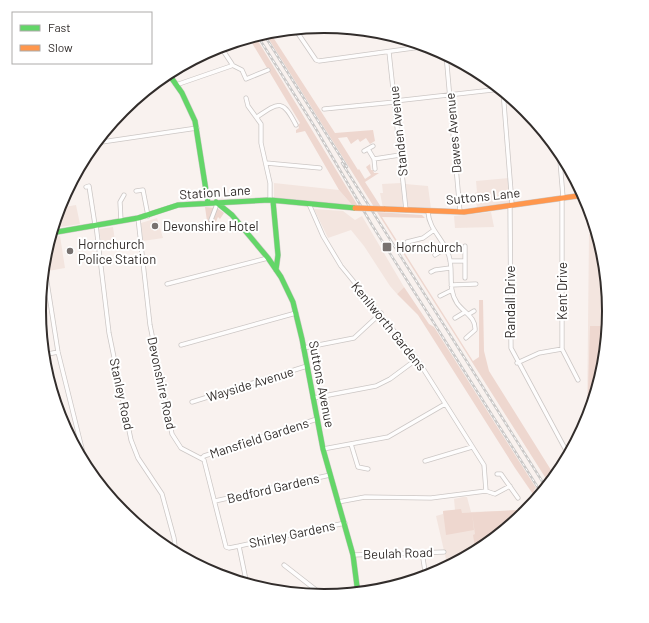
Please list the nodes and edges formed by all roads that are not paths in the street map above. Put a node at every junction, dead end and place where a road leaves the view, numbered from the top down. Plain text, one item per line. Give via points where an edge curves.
1 (299, 34) edge
2 (415, 48) edge
3 (224, 52) edge
4 (389, 52) junction
5 (447, 61) edge
6 (232, 65) junction
7 (268, 70) dead end
8 (172, 79) edge
9 (176, 85) junction
10 (494, 91) edge
11 (450, 95) junction
12 (246, 98) dead end
13 (503, 98) edge
14 (395, 101) junction
15 (324, 109) dead end
16 (257, 117) junction
17 (296, 125) dead end
18 (197, 128) junction
19 (104, 143) edge
20 (373, 146) dead end
21 (368, 149) junction
22 (364, 151) dead end
23 (400, 155) junction
24 (374, 159) junction
25 (266, 163) junction
26 (560, 163) edge
27 (320, 168) dead end
28 (375, 169) dead end
29 (86, 187) dead end
30 (136, 191) dead end
31 (124, 195) dead end
32 (578, 196) edge
33 (562, 197) junction
34 (272, 200) junction
35 (208, 202) junction
36 (216, 203) junction
37 (309, 204) junction
38 (511, 204) junction
39 (384, 209) joint
40 (406, 210) junction
41 (428, 212) junction
42 (460, 212) junction
43 (148, 216) junction
44 (138, 218) junction
45 (211, 220) dead end
46 (121, 221) junction
47 (95, 225) junction
48 (434, 230) junction
49 (58, 232) edge
50 (407, 242) dead end
51 (465, 246) dead end
52 (446, 248) junction
53 (435, 255) dead end
54 (268, 258) junction
55 (450, 261) junction
56 (464, 261) junction
57 (450, 268) junction
58 (276, 270) junction
59 (431, 272) dead end
60 (465, 278) dead end
61 (167, 284) dead end
62 (451, 284) junction
63 (476, 284) dead end
64 (47, 285) edge
65 (452, 290) junction
66 (440, 296) dead end
67 (474, 311) dead end
68 (465, 312) junction
69 (296, 313) junction
70 (381, 313) junction
71 (469, 314) junction
72 (455, 318) dead end
73 (466, 338) dead end
74 (181, 345) dead end
75 (303, 348) junction
76 (562, 349) junction
77 (58, 352) junction
78 (49, 354) edge
79 (417, 359) junction
80 (517, 363) junction
81 (307, 366) junction
82 (578, 380) dead end
83 (313, 398) junction
84 (192, 402) dead end
85 (445, 404) junction
86 (317, 419) junction
87 (351, 444) junction
88 (472, 447) junction
89 (82, 448) edge
90 (323, 449) junction
91 (566, 451) edge
92 (202, 458) junction
93 (425, 461) dead end
94 (368, 469) dead end
95 (497, 474) dead end
96 (330, 475) junction
97 (510, 486) junction
98 (486, 491) junction
99 (518, 498) dead end
100 (215, 501) junction
101 (338, 502) junction
102 (345, 523) junction
103 (175, 546) edge
104 (239, 546) junction
105 (422, 552) junction
106 (444, 552) dead end
107 (353, 555) junction
108 (284, 565) dead end
109 (425, 571) edge
110 (246, 579) edge
111 (357, 588) edge
112 (315, 590) edge

1 - 4 street via 319,61
2 - 4 street
3 - 6 street
4 - 14 street, Standen Avenue
5 - 11 street, Dawes Avenue
6 - 7 street via 242,70 246,79
6 - 9 street
8 - 9 street
9 - 18 street
10 - 11 street
11 - 14 street
11 - 42 street, Dawes Avenue
12 - 16 street via 248,106
13 - 38 street, Randall Drive
14 - 15 street
14 - 23 street, Standen Avenue
16 - 17 street via 272,106 281,106 288,109
16 - 25 street via 262,128 261,143
18 - 19 street
18 - 35 street
20 - 21 street
21 - 22 street
21 - 24 street
23 - 24 street
23 - 40 street, Standen Avenue
24 - 28 street
25 - 27 street
25 - 34 street
26 - 33 street, Kent Drive
29 - 47 street, Stanley Road via 89,186
30 - 43 street via 142,190
31 - 46 street via 120,202
32 - 33 street, Suttons Lane
33 - 38 street, Suttons Lane
33 - 76 street, Kent Drive
34 - 36 street, Station Lane
34 - 37 street, Station Lane
34 - 58 street via 278,255
35 - 36 street, Station Lane
35 - 43 street, Station Lane via 178,205
36 - 45 street, Station Lane
36 - 54 street, Suttons Avenue via 232,215
37 - 39 street, Station Lane, bridge
37 - 70 street, Kenilworth Gardens via 323,236 341,266
38 - 42 street, Suttons Lane
38 - 80 street, Randall Drive via 510,343
39 - 40 street, Suttons Lane
40 - 41 street, Suttons Lane
41 - 42 street, Suttons Lane
41 - 48 street via 429,222
43 - 44 street, Station Lane
44 - 46 street, Station Lane
44 - 92 street, Devonshire Road via 150,325 172,434 180,448
46 - 47 street, Station Lane
47 - 49 street, Station Lane
47 - 103 street, Stanley Road via 109,333 131,440 138,458 162,494
48 - 50 street via 423,238
48 - 52 street
51 - 56 street
52 - 53 street
52 - 55 street
54 - 58 street, Suttons Avenue
54 - 61 street
55 - 56 street
55 - 57 street
56 - 60 street
57 - 59 street
57 - 62 street
58 - 69 street, Suttons Avenue
62 - 63 street
62 - 65 street
64 - 77 street
65 - 66 street
65 - 68 street via 456,301
67 - 71 street
68 - 71 street
68 - 72 street
69 - 74 street
69 - 75 street, Suttons Avenue
70 - 75 street via 354,338
70 - 79 street, Kenilworth Gardens
71 - 73 street via 475,327 473,334
75 - 81 street, Suttons Avenue
76 - 80 street via 539,354
76 - 82 street, Kent Drive
77 - 78 street
77 - 89 street
79 - 83 street via 376,386
79 - 85 street, Kenilworth Gardens
80 - 91 street, Randall Drive
81 - 83 street, Suttons Avenue
81 - 84 street, Wayside Avenue
83 - 86 street, Suttons Avenue
85 - 87 street via 388,437
85 - 88 street, Kenilworth Gardens
86 - 90 street, Suttons Avenue
86 - 92 street, Mansfield Gardens
87 - 90 street
87 - 94 street via 358,467
88 - 93 street
88 - 98 street, Kenilworth Gardens via 485,468
90 - 96 street, Suttons Avenue
92 - 100 street
95 - 97 street via 501,474
96 - 100 street, Bedford Gardens
96 - 101 street, Suttons Avenue
97 - 98 street via 497,494
97 - 99 street
98 - 101 street via 431,498 365,497
100 - 104 street via 226,547
101 - 102 street, Suttons Avenue
102 - 104 street, Shirley Gardens
102 - 107 street, Suttons Avenue
104 - 110 street
105 - 106 street, Beulah Road
105 - 107 street, Beulah Road
105 - 109 street
107 - 111 street, Suttons Avenue
108 - 112 street

